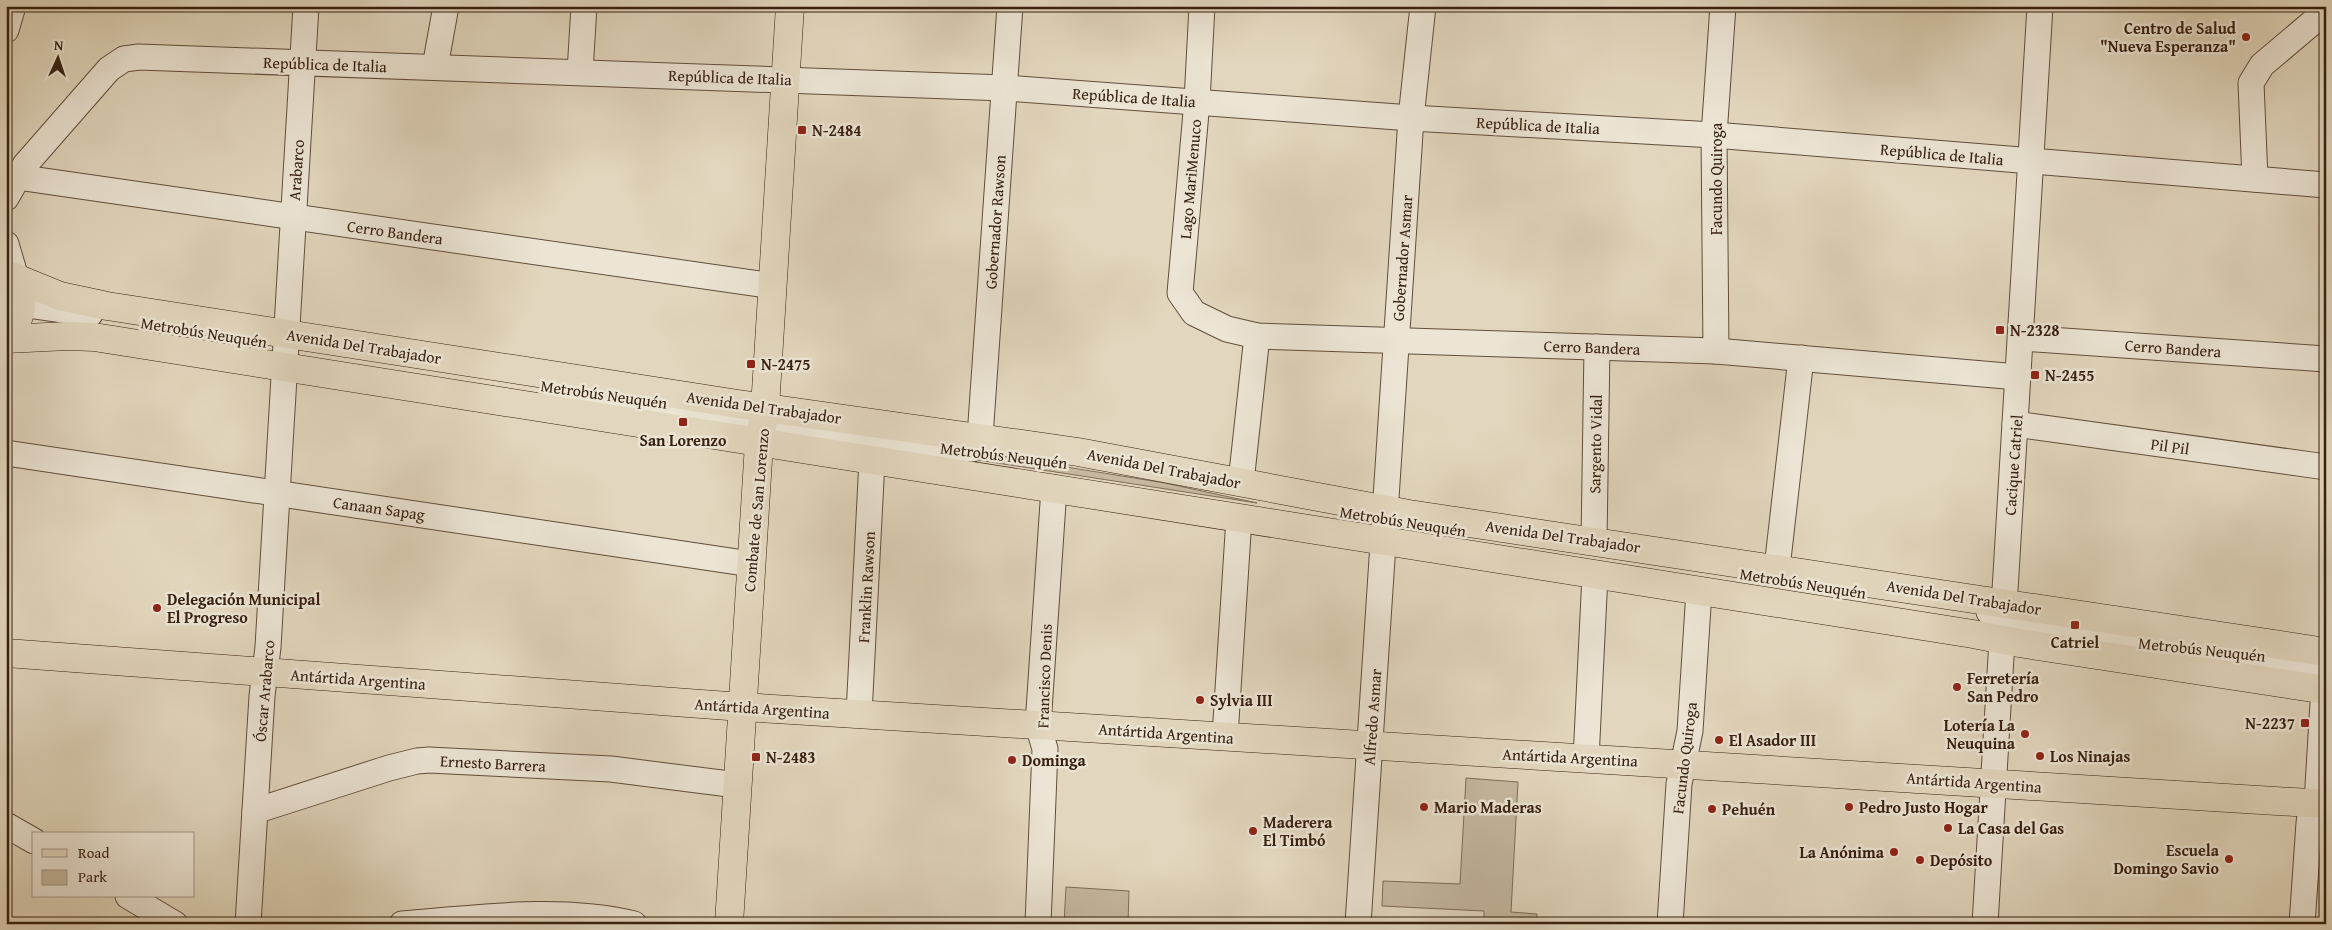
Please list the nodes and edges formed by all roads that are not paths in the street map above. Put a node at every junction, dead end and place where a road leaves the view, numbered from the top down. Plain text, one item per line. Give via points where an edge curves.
1 (13, 6) edge
2 (306, 6) edge
3 (446, 6) edge
4 (584, 6) edge
5 (790, 6) edge
6 (1010, 6) edge
7 (1202, 6) edge
8 (1423, 6) edge
9 (1723, 6) edge
10 (2040, 6) edge
11 (2326, 11) edge
12 (6, 30) edge
13 (303, 63) junction
14 (436, 67) junction
15 (580, 72) junction
16 (785, 79) junction
17 (1005, 88) junction
18 (1197, 101) junction
19 (1410, 118) junction
20 (1714, 135) junction
21 (2032, 162) junction
22 (2254, 179) junction
23 (2326, 185) edge
24 (12, 188) edge
25 (293, 218) junction
26 (6, 244) edge
27 (773, 286) junction
28 (1180, 292) joint
29 (12, 302) edge
30 (1257, 336) junction
31 (2021, 338) junction
32 (6, 339) edge
33 (1396, 340) junction
34 (1597, 347) junction
35 (286, 351) junction
36 (1716, 351) junction
37 (1801, 358) junction
38 (2326, 359) edge
39 (2018, 377) junction
40 (763, 424) junction
41 (2015, 424) junction
42 (980, 437) junction
43 (6, 453) edge
44 (872, 460) junction
45 (2326, 467) edge
46 (1241, 482) junction
47 (1054, 488) junction
48 (278, 493) junction
49 (1239, 518) junction
50 (1385, 524) junction
51 (1594, 541) junction
52 (751, 564) junction
53 (1777, 568) junction
54 (1595, 575) junction
55 (1699, 591) junction
56 (2003, 621) junction
57 (6, 653) edge
58 (2325, 670) edge
59 (265, 672) junction
60 (742, 707) junction
61 (859, 714) junction
62 (1038, 725) junction
63 (1224, 736) junction
64 (1370, 745) junction
65 (1586, 759) junction
66 (1682, 764) junction
67 (1993, 783) junction
68 (738, 785) junction
69 (2321, 804) edge
70 (255, 811) junction
71 (6, 825) edge
72 (32, 840) edge
73 (131, 898) edge
74 (175, 924) edge
75 (248, 924) edge
76 (402, 924) edge
77 (634, 924) edge
78 (729, 924) edge
79 (1038, 924) edge
80 (1358, 924) edge
81 (1670, 924) edge
82 (1984, 924) edge
83 (2302, 924) edge

1 - 12 street
2 - 13 street, Arabarco
3 - 14 street
4 - 15 street
5 - 16 main road, Combate de San Lorenzo
6 - 17 street, Gobernador Rawson
7 - 18 street, Lago MariMenuco
8 - 19 street, Gobernador Asmar
9 - 20 street, Facundo Quiroga
10 - 21 street, Cacique Catriel
11 - 22 street via 2262,65 2252,83
13 - 14 street, República de Italia
13 - 24 street, República de Italia via 124,59 109,69 36,151
13 - 25 street, Arabarco
14 - 15 street, República de Italia
15 - 16 street, República de Italia
16 - 17 street, República de Italia
16 - 27 main road, Combate de San Lorenzo
17 - 18 street, República de Italia
17 - 42 street, Gobernador Rawson
18 - 19 street, República de Italia
18 - 28 street, Lago MariMenuco
19 - 20 street, República de Italia
19 - 33 street, Gobernador Asmar
20 - 21 street, República de Italia
20 - 36 street, Facundo Quiroga
21 - 22 street, República de Italia
21 - 31 street, Cacique Catriel
22 - 23 street, República de Italia
24 - 25 street, Cerro Bandera
25 - 27 street, Cerro Bandera
25 - 35 street, Arabarco
26 - 29 street
27 - 40 main road, Combate de San Lorenzo
28 - 30 street, Cerro Bandera via 1194,313 1227,329
29 - 35 street, Metrobús Neuquén
29 - 35 main road, Avenida Del Trabajador via 45,291
30 - 33 street, Cerro Bandera
30 - 46 street
31 - 38 street, Cerro Bandera
31 - 39 street, Cacique Catriel
32 - 35 main road, Avenida Del Trabajador via 94,337
33 - 34 street, Cerro Bandera
33 - 50 street, Gobernador Asmar
34 - 36 street, Cerro Bandera
34 - 51 street, Sargento Vidal
35 - 40 main road, Avenida Del Trabajador
35 - 40 main road, Avenida Del Trabajador
35 - 48 street, Óscar Arabarco
36 - 37 street, Cerro Bandera
37 - 39 street, Cerro Bandera
37 - 53 street
39 - 41 street, Cacique Catriel
40 - 42 main road, Avenida Del Trabajador
40 - 44 main road, Avenida Del Trabajador
40 - 50 street, Metrobús Neuquén via 1005,453 1180,481
40 - 52 main road, Combate de San Lorenzo
41 - 45 street, Pil Pil
41 - 56 street, Cacique Catriel
42 - 46 main road, Avenida Del Trabajador
43 - 48 street, Canaan Sapag
44 - 47 main road, Avenida Del Trabajador
44 - 61 street, Franklin Rawson
46 - 50 main road, Avenida Del Trabajador
47 - 49 main road, Avenida Del Trabajador
47 - 62 street, Francisco Denis
48 - 52 street, Canaan Sapag
48 - 59 street, Óscar Arabarco
49 - 50 main road, Avenida Del Trabajador
49 - 63 street
50 - 51 main road, Avenida Del Trabajador
50 - 54 main road, Avenida Del Trabajador
50 - 56 street, Metrobús Neuquén
50 - 64 street, Alfredo Asmar
51 - 53 main road, Avenida Del Trabajador
52 - 60 main road, Combate de San Lorenzo
53 - 56 main road, Avenida Del Trabajador
54 - 55 main road, Avenida Del Trabajador
54 - 65 street
55 - 56 main road, Avenida Del Trabajador
55 - 66 street, Facundo Quiroga via 1690,731
56 - 58 main road, Avenida Del Trabajador
56 - 58 main road, Avenida Del Trabajador
56 - 67 street, Cacique Catriel
57 - 59 main road, Antártida Argentina
58 - 69 street
59 - 60 main road, Antártida Argentina
59 - 70 street, Óscar Arabarco
60 - 61 main road, Antártida Argentina
60 - 68 main road, Combate de San Lorenzo
61 - 62 main road, Antártida Argentina
62 - 63 main road, Antártida Argentina
62 - 79 street, Francisco Denis via 1045,749
63 - 64 main road, Antártida Argentina
64 - 65 main road, Antártida Argentina
64 - 80 street, Alfredo Asmar
65 - 66 main road, Antártida Argentina
66 - 67 main road, Antártida Argentina
66 - 81 street, Facundo Quiroga
67 - 69 main road, Antártida Argentina
67 - 82 street, Cacique Catriel
68 - 70 street, Ernesto Barrera via 621,770 429,760 389,768
68 - 78 main road, Combate de San Lorenzo
69 - 83 street via 2310,815
70 - 75 street, Óscar Arabarco
71 - 72 street
73 - 74 street
76 - 77 street via 520,916 589,916

